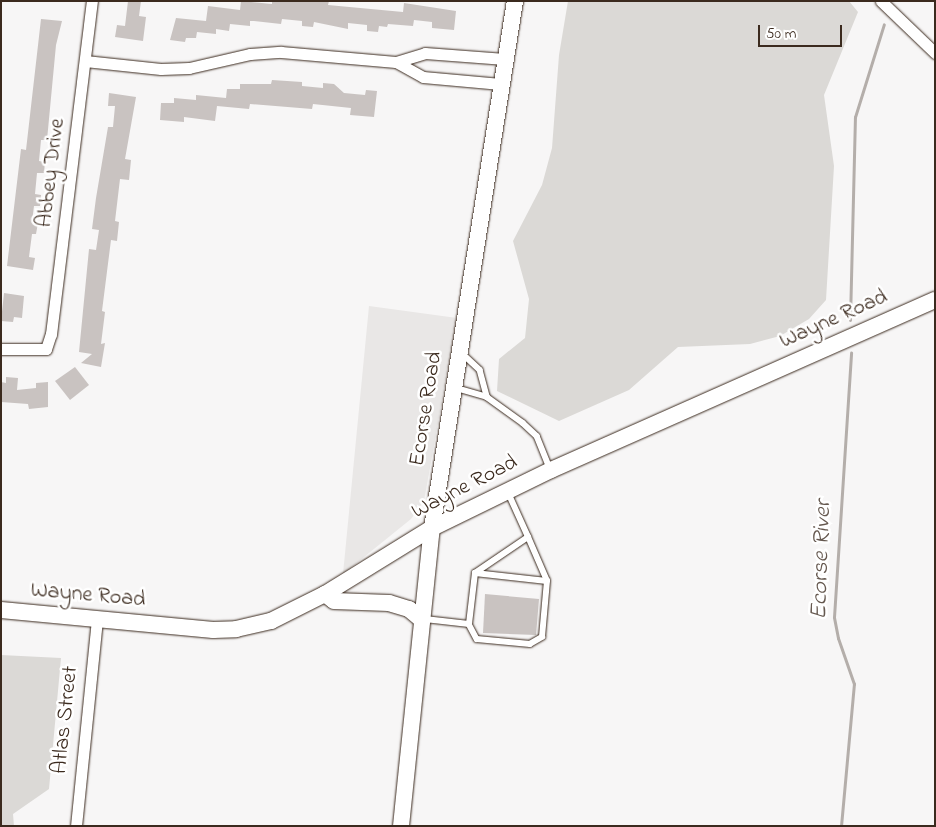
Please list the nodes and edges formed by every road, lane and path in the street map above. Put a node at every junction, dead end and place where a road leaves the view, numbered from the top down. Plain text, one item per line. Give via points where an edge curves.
1 (92, 1) edge
2 (515, 1) edge
3 (881, 1) edge
4 (935, 53) edge
5 (506, 59) junction
6 (85, 61) junction
7 (396, 62) junction
8 (501, 84) junction
9 (935, 300) edge
10 (1, 349) edge
11 (459, 350) junction
12 (454, 388) junction
13 (487, 397) junction
14 (551, 470) junction
15 (507, 491) junction
16 (432, 528) junction
17 (528, 537) junction
18 (475, 574) junction
19 (547, 581) junction
20 (325, 594) junction
21 (1, 610) edge
22 (96, 619) junction
23 (421, 619) junction
24 (469, 624) junction
25 (76, 826) edge
26 (401, 826) edge

1 - 6 street, Abbey Drive
2 - 5 main road, Ecorse Road
3 - 4 street
5 - 7 street via 425,53
5 - 8 main road, Ecorse Road
6 - 7 street via 161,69 189,68 250,54 280,52
6 - 10 street, Abbey Drive via 53,324 46,348
7 - 8 street via 423,77
8 - 11 main road, Ecorse Road
9 - 14 main road, Wayne Road
11 - 12 main road, Ecorse Road
11 - 13 lane via 480,370
12 - 13 lane
12 - 16 main road, Ecorse Road
13 - 14 lane via 537,436
14 - 15 main road, Wayne Road
15 - 16 main road, Wayne Road
15 - 17 lane
16 - 20 main road, Wayne Road
16 - 23 main road, Ecorse Road
17 - 18 lane
17 - 19 lane
18 - 19 lane
18 - 24 lane
19 - 24 lane via 542,637 536,643 477,639
20 - 22 main road, Wayne Road via 271,621 236,629
20 - 23 main road via 334,601 389,603 409,609
21 - 22 main road, Wayne Road
22 - 25 street, Atlas Street
23 - 24 lane
23 - 26 main road, Ecorse Road

